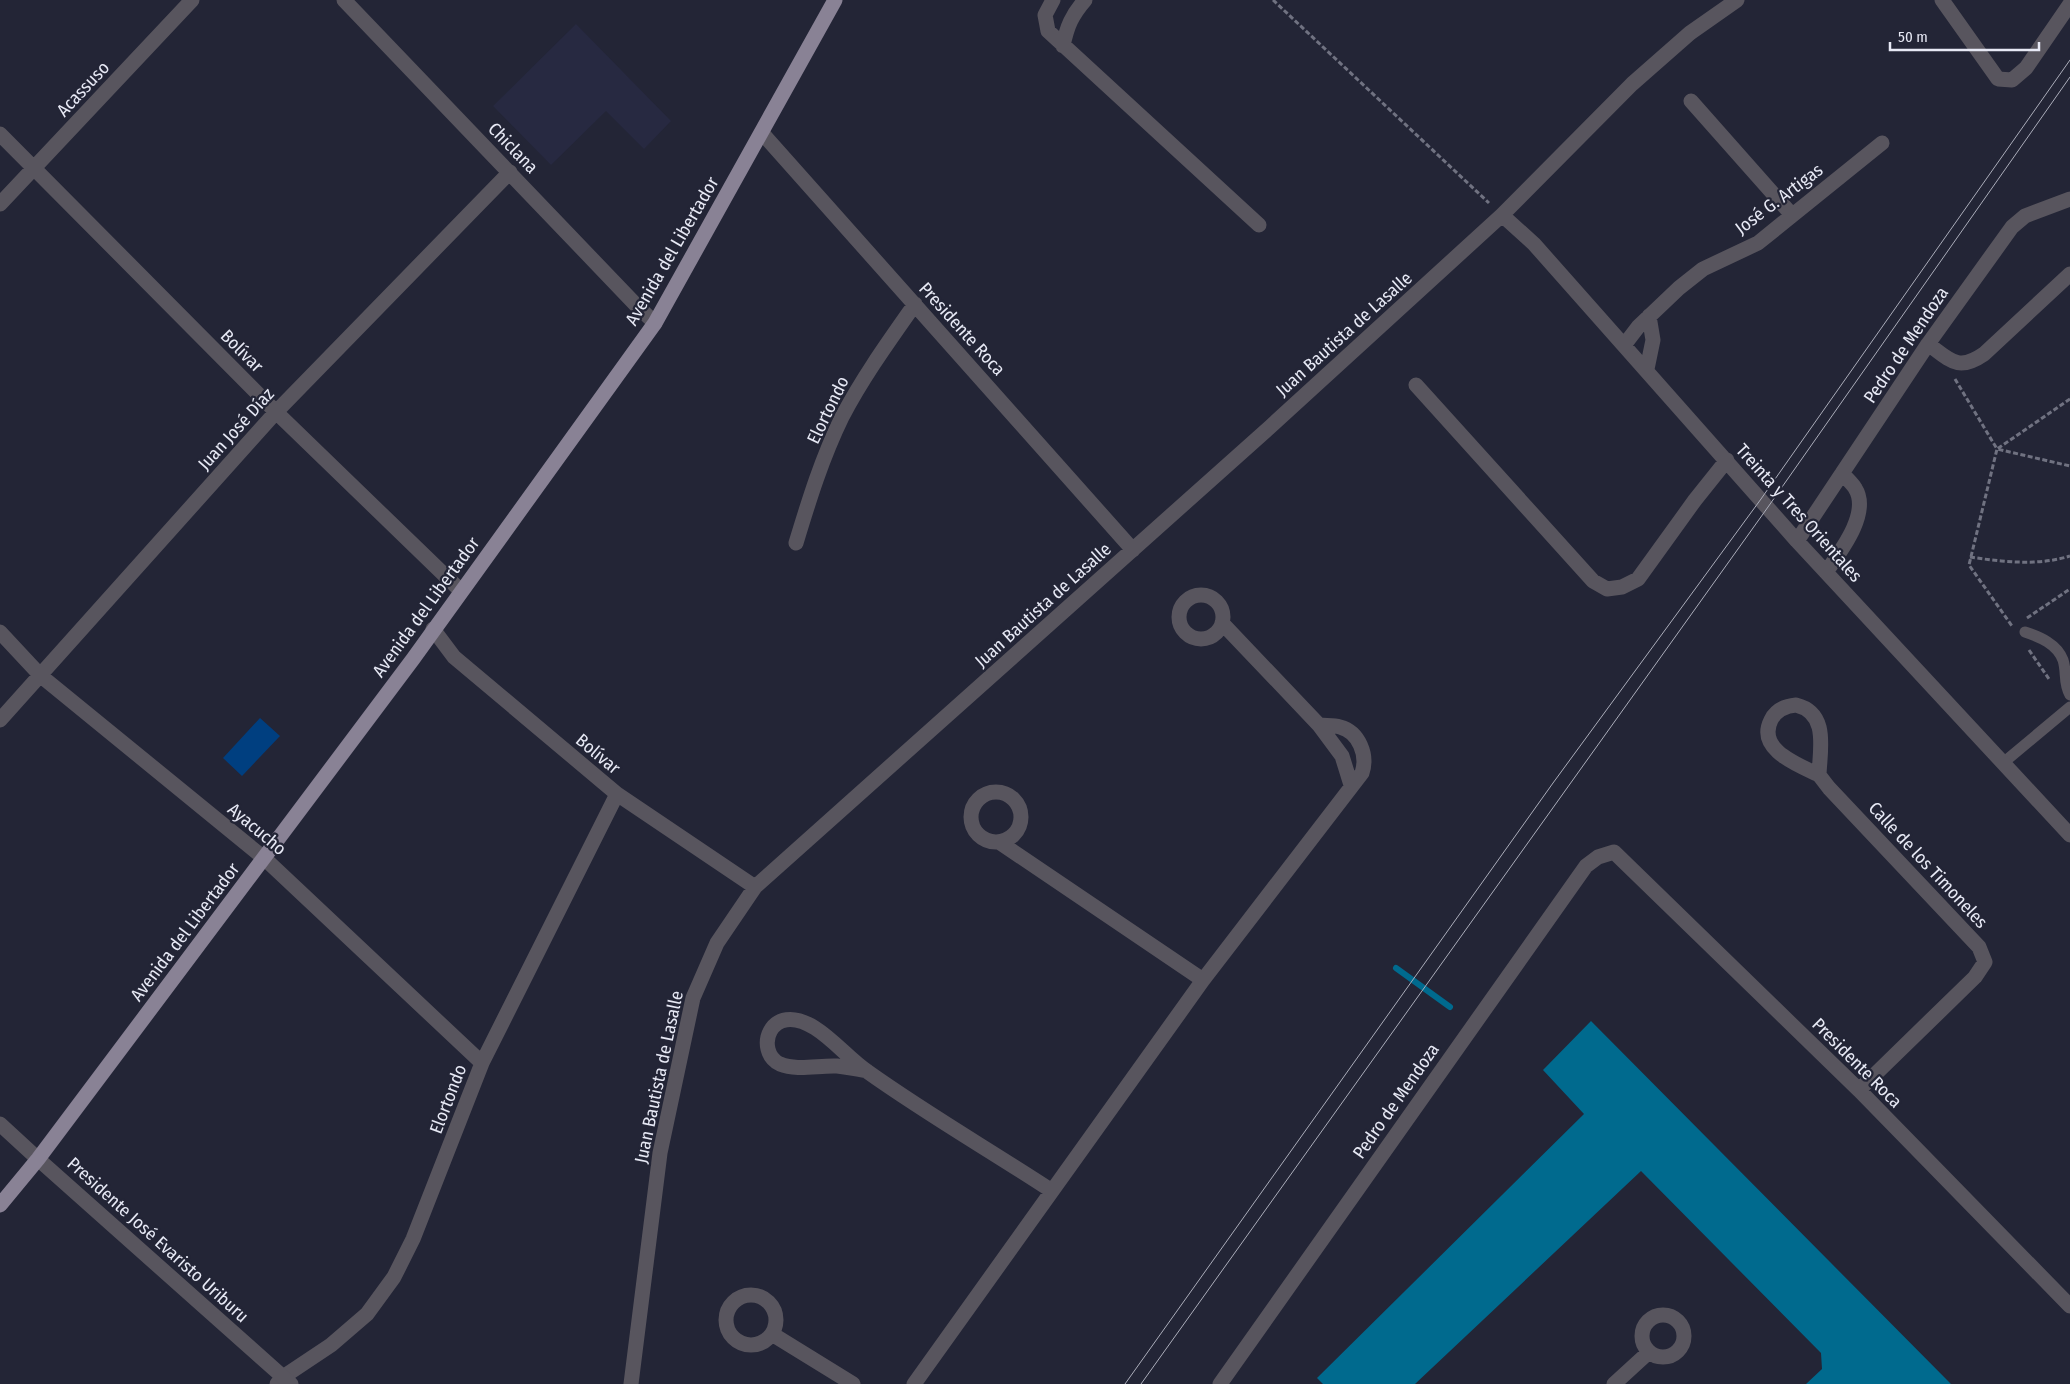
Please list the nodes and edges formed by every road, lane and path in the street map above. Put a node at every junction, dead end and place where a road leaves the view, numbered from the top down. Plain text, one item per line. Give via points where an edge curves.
1 (192, 0) edge
2 (344, 0) edge
3 (1053, 0) edge
4 (1058, 0) edge
5 (1085, 0) edge
6 (1273, 0) edge
7 (1737, 0) edge
8 (1942, 0) edge
9 (829, 3) edge
10 (2070, 4) edge
11 (1074, 13) junction
12 (1063, 46) junction
13 (1691, 101) dead end
14 (762, 133) junction
15 (0, 134) edge
16 (1882, 143) dead end
17 (34, 168) junction
18 (510, 172) junction
19 (2070, 199) edge
20 (0, 204) edge
21 (1502, 215) junction
22 (1792, 215) junction
23 (1259, 225) dead end
24 (2070, 274) edge
25 (915, 304) junction
26 (1650, 316) junction
27 (655, 322) junction
28 (1625, 344) junction
29 (1928, 344) junction
30 (1959, 364) junction
31 (1646, 369) junction
32 (1416, 385) dead end
33 (2070, 399) edge
34 (276, 412) junction
35 (1997, 449) junction
36 (1727, 460) junction
37 (2070, 466) edge
38 (1842, 473) junction
39 (1797, 541) junction
40 (796, 543) dead end
41 (1133, 550) junction
42 (2070, 556) edge
43 (1970, 557) junction
44 (1826, 572) junction
45 (2070, 589) edge
46 (461, 590) junction
47 (1222, 623) dead end
48 (434, 629) junction
49 (0, 632) edge
50 (2025, 638) joint
51 (2066, 657) edge
52 (42, 676) junction
53 (2052, 683) dead end
54 (2070, 695) edge
55 (2070, 707) edge
56 (0, 720) edge
57 (1319, 725) junction
58 (2003, 763) junction
59 (1819, 775) junction
60 (1351, 785) junction
61 (617, 794) junction
62 (2070, 835) edge
63 (1000, 842) dead end
64 (1614, 852) joint
65 (264, 858) junction
66 (755, 887) junction
67 (1203, 980) junction
68 (482, 1063) junction
69 (867, 1071) junction
70 (1859, 1090) junction
71 (0, 1124) edge
72 (38, 1160) junction
73 (1052, 1191) junction
74 (0, 1205) edge
75 (2070, 1306) edge
76 (772, 1334) dead end
77 (1649, 1352) dead end
78 (283, 1382) edge
79 (631, 1384) edge
80 (853, 1384) edge
81 (914, 1384) edge
82 (1220, 1384) edge
83 (1614, 1384) edge

1 - 17 street, Acassuso
2 - 18 street, Chiclana
3 - 12 street via 1045,14 1048,31
4 - 11 street
5 - 11 street
6 - 21 path
7 - 21 street, Juan Bautista de Lasalle via 1690,33 1632,84
8 - 10 street via 1998,79 2012,80 2026,68
9 - 14 main road, Avenida del Libertador
11 - 12 street via 1067,26
12 - 23 street
13 - 22 street
14 - 25 street, Presidente Roca
14 - 27 main road, Avenida del Libertador
15 - 17 street, Bolívar
16 - 22 street, José G. Artigas
17 - 20 street, Acassuso
17 - 34 street, Bolívar
18 - 27 street, Chiclana
18 - 34 street, Juan José Díaz
19 - 29 street, Pedro de Mendoza via 2025,216 2012,227
21 - 28 street, Treinta y Tres Orientales via 1534,244
21 - 41 street, Juan Bautista de Lasalle
22 - 26 street, José G. Artigas via 1758,243 1703,269
24 - 30 street via 1984,354 1971,363
25 - 40 street, Elortondo via 876,359 842,417 816,479
25 - 41 street, Presidente Roca
26 - 28 street, José G. Artigas
26 - 31 street via 1653,340
27 - 46 main road, Avenida del Libertador
28 - 31 street, Treinta y Tres Orientales
29 - 30 street
29 - 38 street, Pedro de Mendoza
30 - 35 path via 1955,382
31 - 36 street, Treinta y Tres Orientales
32 - 36 street via 1593,581 1607,589 1622,587 1638,579
33 - 35 path
34 - 46 street, Bolívar
34 - 52 street, Juan José Díaz
35 - 37 path
35 - 43 path
36 - 39 street, Treinta y Tres Orientales
38 - 39 street, Pedro de Mendoza
38 - 44 street via 1856,489 1859,508 1851,536
39 - 44 street, Treinta y Tres Orientales
41 - 66 street, Juan Bautista de Lasalle
42 - 43 path via 2056,561 2007,562
43 - 45 path via 1969,565 2013,627
44 - 58 street, Treinta y Tres Orientales
46 - 48 main road, Avenida del Libertador
47 - 57 street
48 - 61 street, Bolívar via 454,657
48 - 65 main road, Avenida del Libertador
49 - 52 street, Ayacucho
50 - 51 lane via 2049,642
50 - 53 path
51 - 54 lane via 2065,686
52 - 56 street, Juan José Díaz
52 - 65 street, Ayacucho
55 - 58 lane
57 - 60 street via 1342,756
57 - 60 street via 1340,727 1351,732 1362,748 1365,762 1362,773
58 - 62 street, Treinta y Tres Orientales
59 - 59 street via 1821,741 1816,718 1804,707 1796,705 1780,709 1769,723 1770,741 1782,755
59 - 70 street, Calle de los Timoneles via 1980,947 1984,962 1975,977
60 - 67 street
61 - 66 street, Bolívar
61 - 68 street, Elortondo
63 - 67 street
64 - 70 street, Presidente Roca
64 - 82 street, Pedro de Mendoza via 1598,857 1586,866
65 - 68 street, Ayacucho
65 - 72 main road, Avenida del Libertador
66 - 79 street, Juan Bautista de Lasalle via 717,943 693,998 660,1153
67 - 73 street
68 - 78 street, Elortondo via 413,1239 394,1277 366,1314
69 - 69 street via 803,1021 789,1018 773,1026 768,1034 768,1048 779,1063 790,1067 838,1066
69 - 73 street
70 - 75 street, Presidente Roca
71 - 72 street, Presidente José Evaristo Uriburu
72 - 74 main road, Avenida del Libertador
72 - 78 street, Presidente José Evaristo Uriburu
73 - 81 street
76 - 80 street
77 - 83 street

